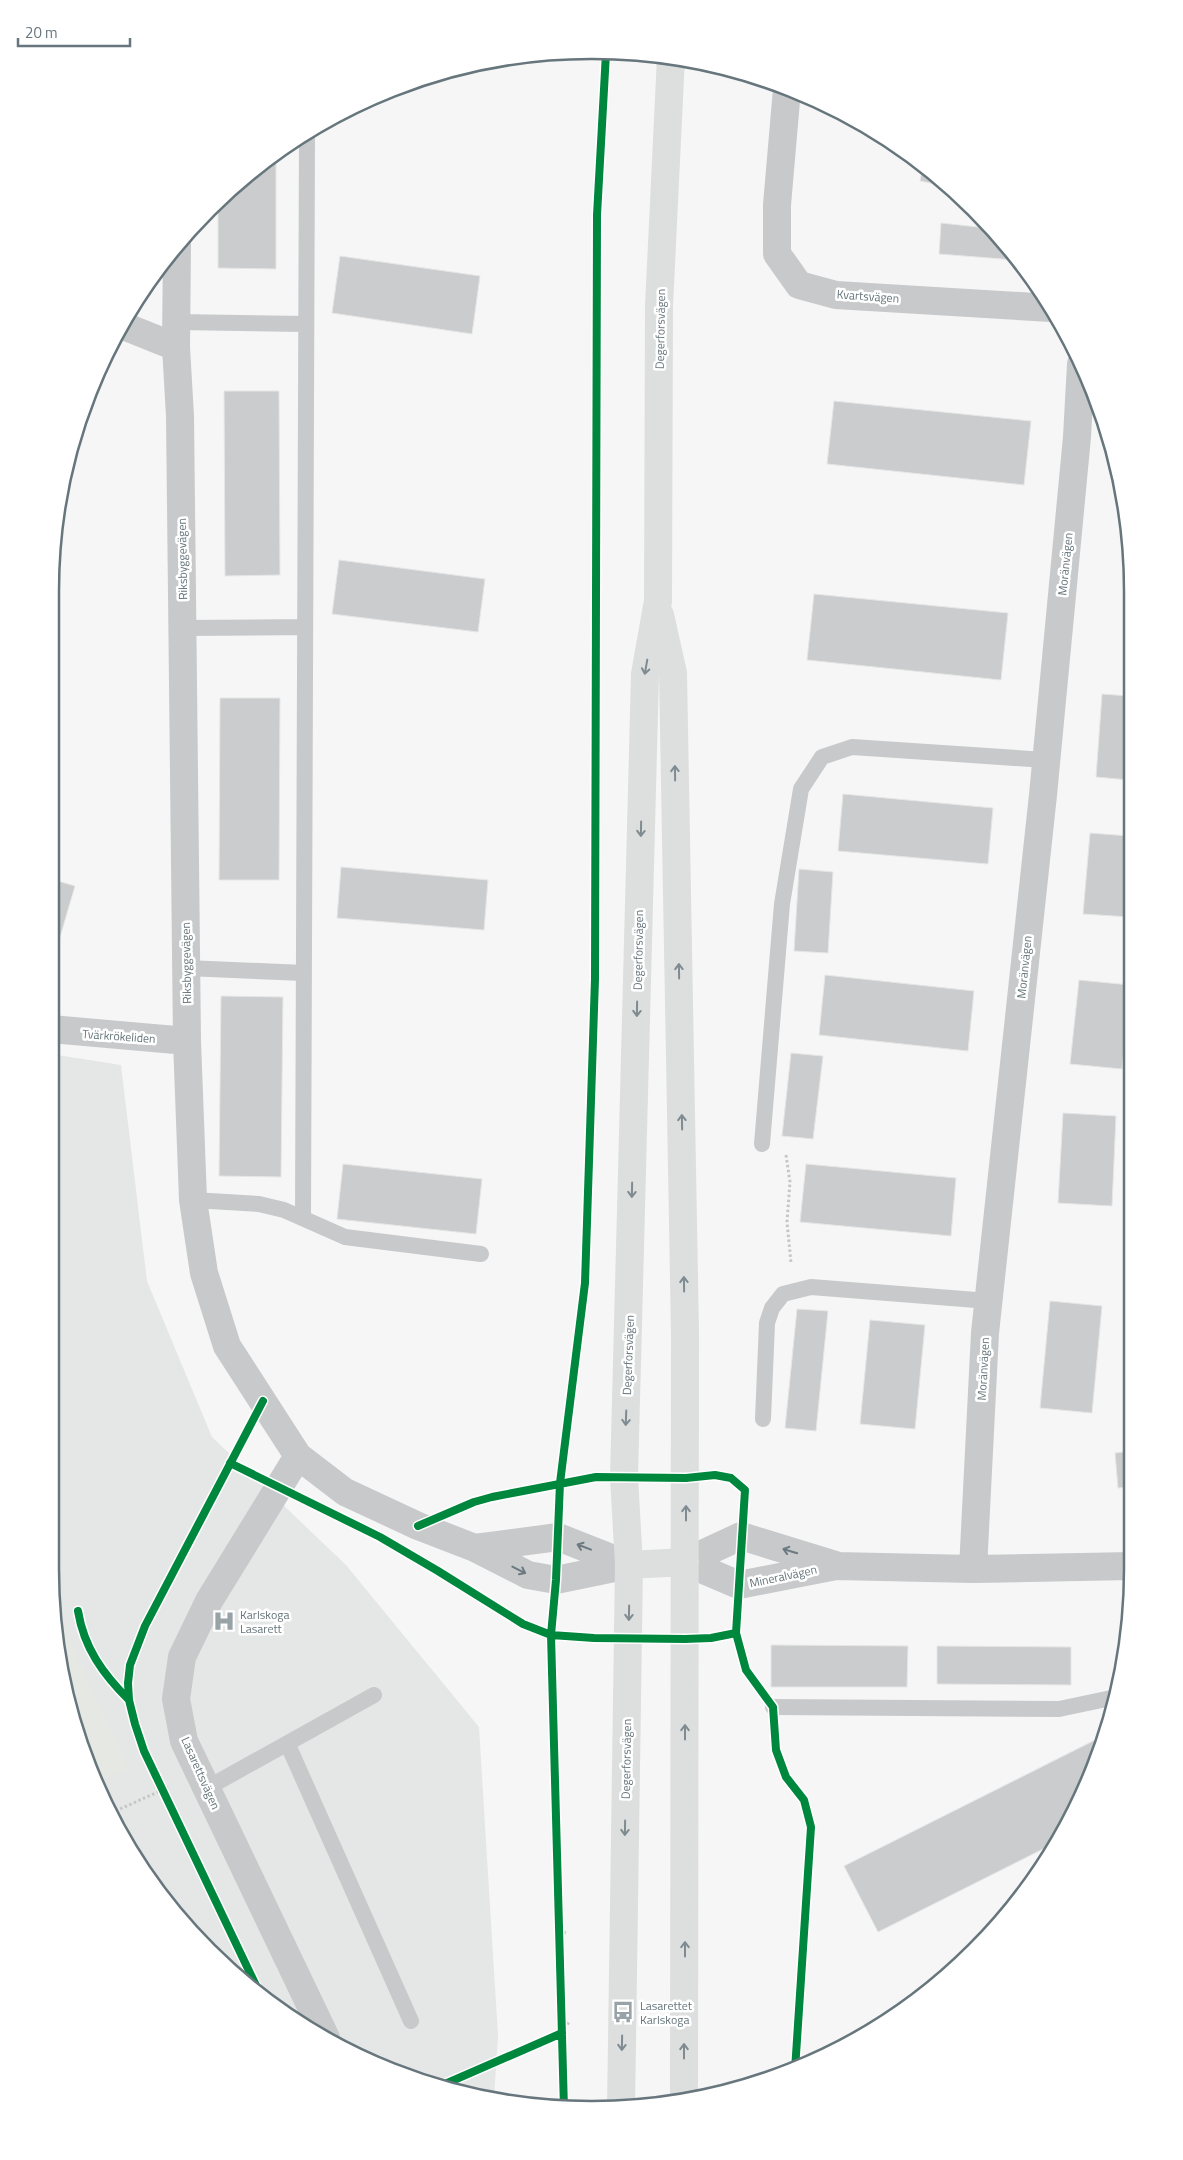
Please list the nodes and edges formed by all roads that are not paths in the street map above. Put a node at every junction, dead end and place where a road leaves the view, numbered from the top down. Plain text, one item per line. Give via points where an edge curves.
1 (671, 65) edge
2 (787, 96) edge
3 (306, 142) edge
4 (177, 257) edge
5 (1041, 307) edge
6 (306, 324) junction
7 (129, 326) edge
8 (176, 335) junction
9 (1080, 380) edge
10 (658, 601) junction
11 (305, 627) junction
12 (183, 628) junction
13 (1046, 760) junction
14 (186, 968) junction
15 (304, 973) junction
16 (59, 1030) edge
17 (187, 1041) junction
18 (762, 1144) road end
19 (193, 1200) junction
20 (303, 1218) junction
21 (481, 1254) dead end
22 (989, 1301) junction
23 (763, 1419) dead end
24 (298, 1456) junction
25 (475, 1548) junction
26 (685, 1562) junction
27 (629, 1565) junction
28 (836, 1566) junction
29 (1124, 1566) edge
30 (973, 1570) junction
31 (374, 1695) dead end
32 (1108, 1699) edge
33 (773, 1707) dead end
34 (288, 1745) junction
35 (203, 1781) junction
36 (412, 2021) dead end
37 (321, 2027) edge
38 (684, 2093) edge
39 (621, 2100) edge

1 - 10 main road, Degerforsvägen via 659,306
2 - 5 street, Kvartsvägen via 777,205 777,254 799,285 836,295
3 - 6 lane
4 - 8 street, Riksbyggevägen
6 - 8 lane
6 - 11 lane
7 - 8 street
8 - 12 street, Riksbyggevägen
9 - 13 street, Moränvägen
26 -> 10 main road, Degerforsvägen via 685,1293 673,673
10 -> 27 main road, Degerforsvägen via 645,674 624,1477
11 - 12 lane
11 - 15 lane
12 - 14 street, Riksbyggevägen
13 - 18 lane via 852,747 822,757 802,789 782,904
13 - 22 street, Moränvägen
14 - 15 lane
14 - 17 street, Riksbyggevägen
15 - 20 lane
16 - 17 street, Tvärkrökeliden
17 - 19 street, Riksbyggevägen
19 - 20 lane via 258,1204
19 - 24 street, Riksbyggevägen via 204,1272 227,1346
20 - 21 lane via 345,1237
22 - 23 lane via 811,1287 783,1294 772,1308 767,1324
22 - 30 street, Moränvägen
24 - 25 street, Riksbyggevägen via 345,1492
24 - 35 street, Lasarettsvägen via 209,1600 182,1657 176,1699 184,1741
27 -> 25 street, Riksbyggevägen via 558,1537
25 -> 27 street, Riksbyggevägen via 528,1575 556,1580
26 - 27 main road
26 - 28 street, Mineralvägen via 738,1585
28 -> 26 street, Mineralvägen via 741,1536
38 -> 26 main road, Degerforsvägen
27 -> 39 main road, Degerforsvägen
28 - 30 street, Mineralvägen
29 - 30 street, Mineralvägen
31 - 34 lane
32 - 33 lane via 1059,1709
34 - 35 lane
34 - 36 lane
35 - 37 street, Lasarettsvägen

